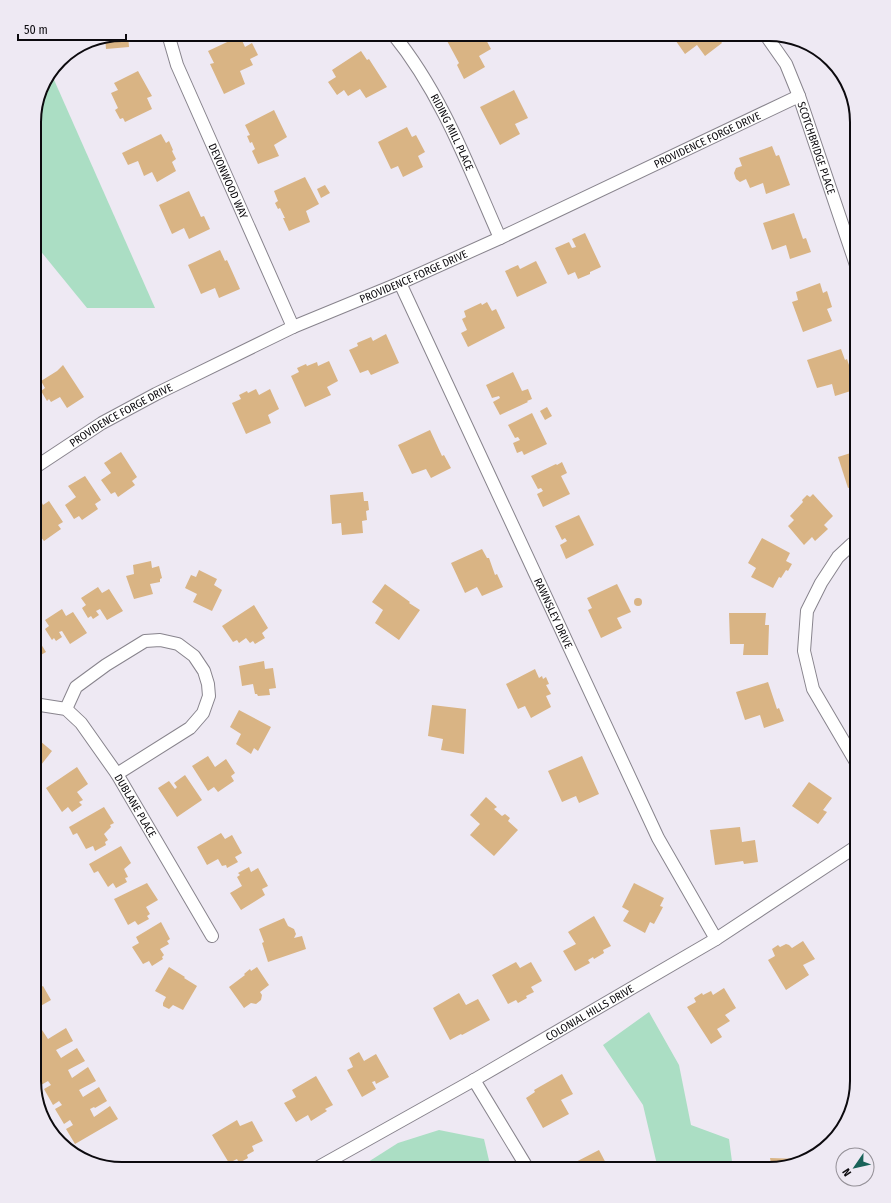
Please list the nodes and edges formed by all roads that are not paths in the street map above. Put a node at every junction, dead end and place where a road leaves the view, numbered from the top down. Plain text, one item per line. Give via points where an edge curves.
1 (170, 41) edge
2 (398, 41) edge
3 (770, 41) edge
4 (800, 96) junction
5 (500, 238) junction
6 (850, 247) edge
7 (400, 283) junction
8 (293, 327) junction
9 (41, 464) edge
10 (850, 546) edge
11 (41, 705) edge
12 (66, 709) junction
13 (850, 752) edge
14 (117, 774) junction
15 (850, 851) edge
16 (212, 936) dead end
17 (716, 939) junction
18 (474, 1080) junction
19 (328, 1162) edge
20 (524, 1162) edge

1 - 8 street, DEVONWOOD WAY via 177,65
2 - 5 street, RIDING MILL PLACE via 428,85 448,122
3 - 4 street, SCOTCHBRIDGE PLACE via 786,64
4 - 5 street, PROVIDENCE FORGE DRIVE
4 - 6 street, SCOTCHBRIDGE PLACE
5 - 7 street, PROVIDENCE FORGE DRIVE
7 - 8 street, PROVIDENCE FORGE DRIVE
7 - 17 street, RAWNSLEY DRIVE via 658,838
8 - 9 street, PROVIDENCE FORGE DRIVE via 156,394 109,420
10 - 13 street via 838,557 807,611 804,651 813,689
11 - 12 street
12 - 14 street, DUBLANE PLACE via 81,723
12 - 14 street via 76,687 145,641 160,640 178,644 194,656 204,671 208,684 209,696 203,713 190,728
14 - 16 street, DUBLANE PLACE
15 - 17 street, COLONIAL HILLS DRIVE
17 - 18 street, COLONIAL HILLS DRIVE
18 - 19 street, COLONIAL HILLS DRIVE
18 - 20 street

